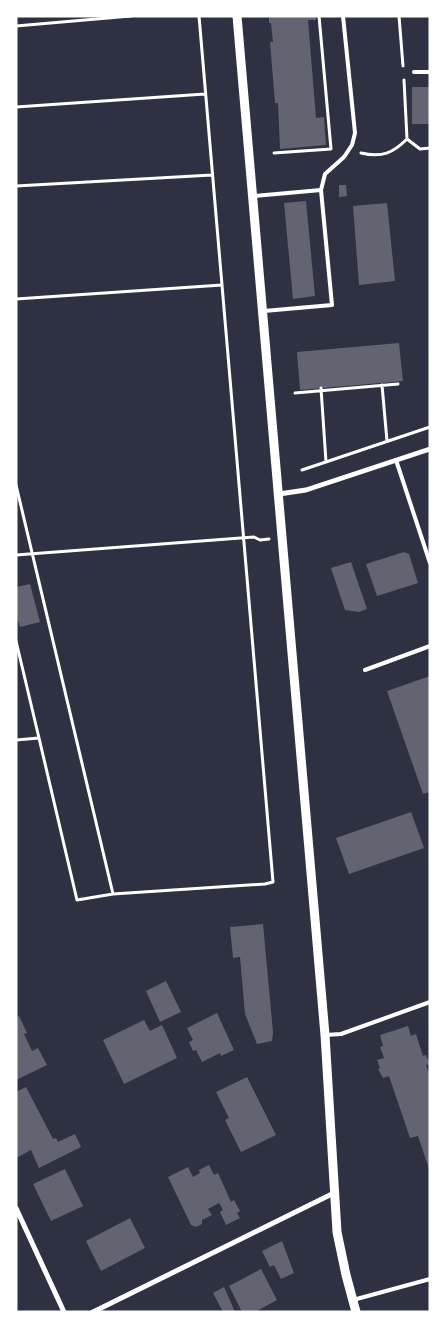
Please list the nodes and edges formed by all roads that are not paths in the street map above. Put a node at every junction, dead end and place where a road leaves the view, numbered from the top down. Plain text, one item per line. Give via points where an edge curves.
1 (237, 16) edge
2 (343, 16) edge
3 (414, 72) dead end
4 (430, 72) edge
5 (321, 190) junction
6 (254, 196) junction
7 (264, 311) junction
8 (430, 449) edge
9 (396, 460) junction
10 (279, 494) junction
11 (430, 563) edge
12 (430, 646) edge
13 (365, 670) dead end
14 (430, 1002) edge
15 (325, 1035) junction
16 (334, 1193) junction
17 (16, 1208) edge
18 (430, 1279) edge
19 (353, 1300) junction
20 (64, 1312) edge
21 (93, 1312) edge
22 (356, 1312) edge

1 - 6 street
2 - 5 lane via 354,133 349,150 324,174
3 - 4 lane
5 - 6 lane
5 - 7 lane via 332,305
6 - 7 street
7 - 10 street
8 - 9 street
9 - 10 street via 306,490
9 - 11 lane
10 - 15 street
12 - 13 lane
14 - 15 lane via 341,1034
15 - 16 street
16 - 19 street via 341,1255
16 - 21 street
17 - 20 street
18 - 19 lane
19 - 22 street

